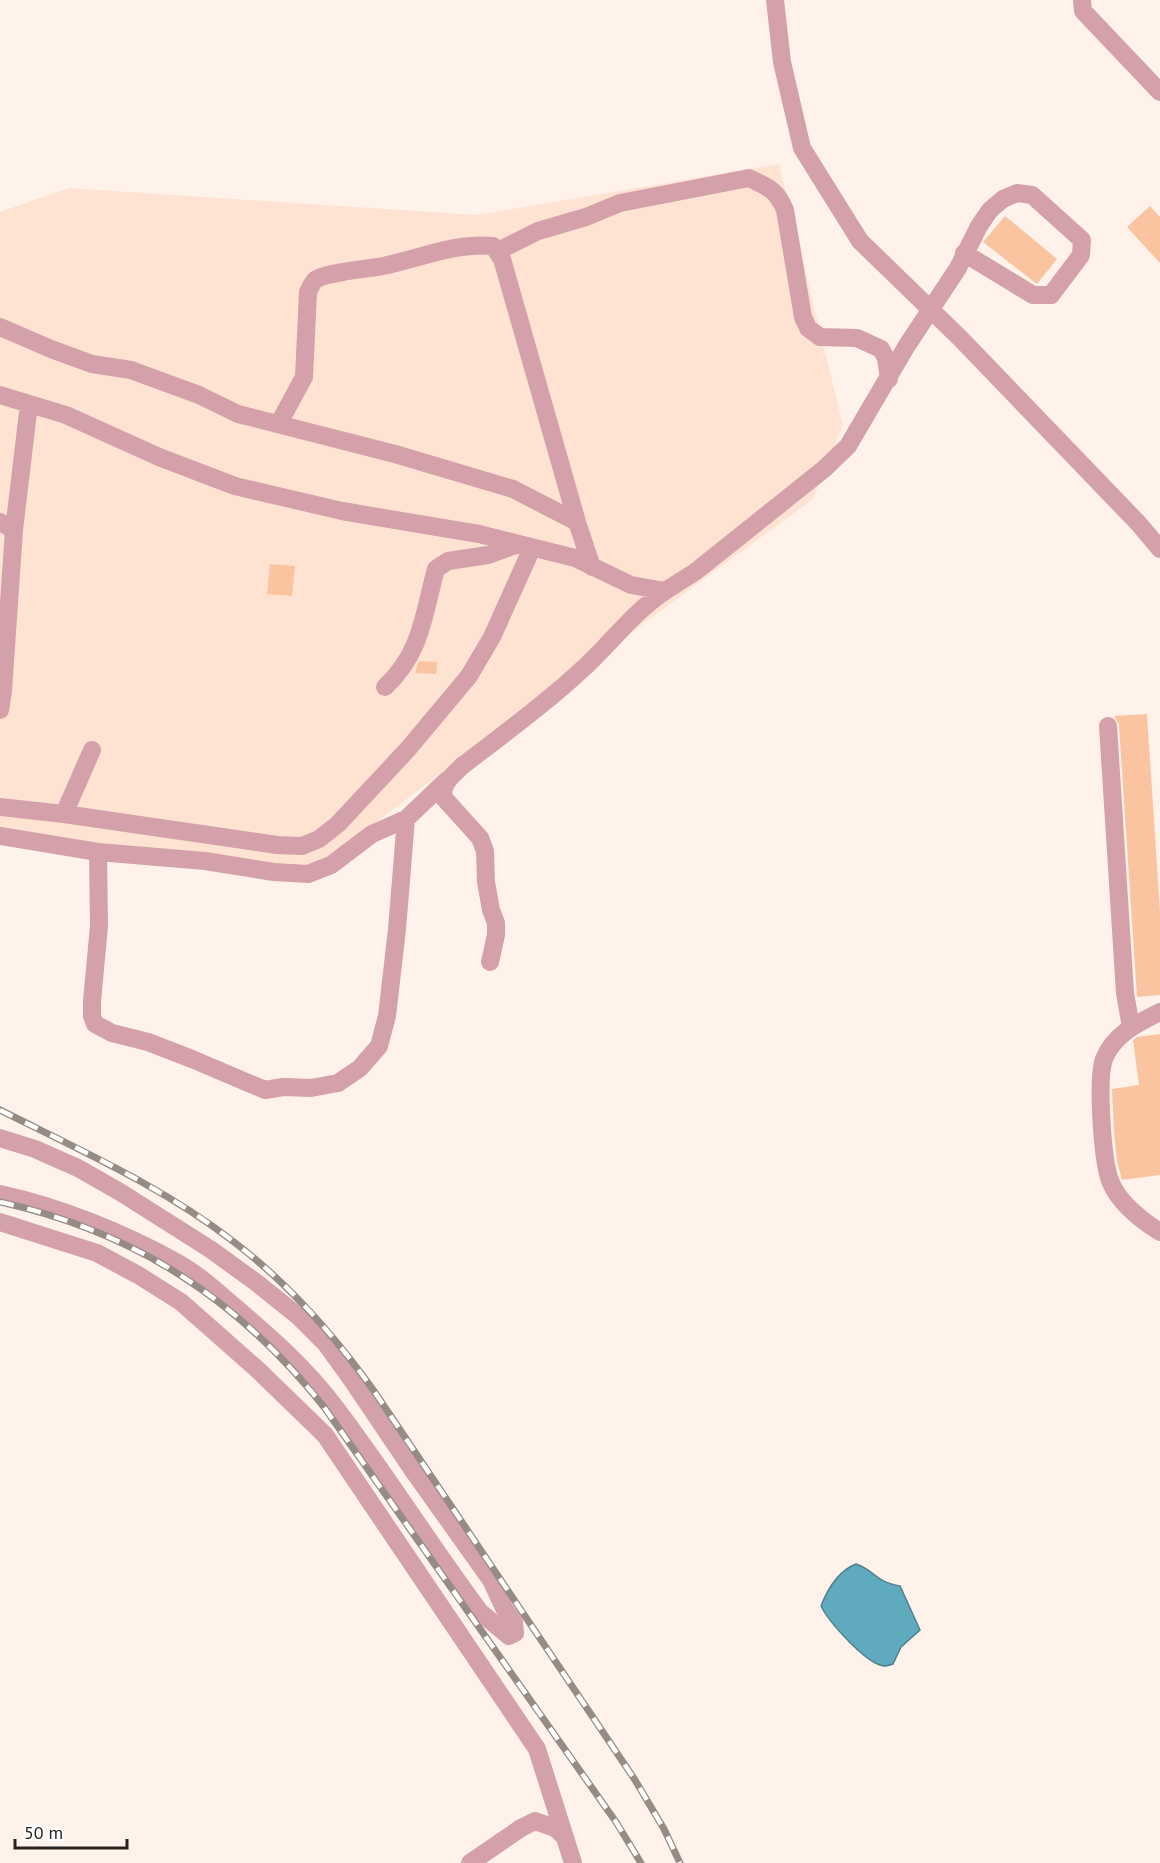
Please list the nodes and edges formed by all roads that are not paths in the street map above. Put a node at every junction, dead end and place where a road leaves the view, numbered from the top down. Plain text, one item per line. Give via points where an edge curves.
1 (775, 0) edge
2 (1082, 0) edge
3 (1160, 92) edge
4 (498, 251) junction
5 (964, 253) junction
6 (931, 310) junction
7 (0, 327) edge
8 (889, 379) junction
9 (0, 395) edge
10 (29, 404) junction
11 (279, 423) junction
12 (577, 522) junction
13 (7, 526) edge
14 (525, 546) junction
15 (1160, 549) edge
16 (592, 567) junction
17 (665, 591) junction
18 (385, 687) dead end
19 (0, 710) edge
20 (1108, 726) dead end
21 (92, 750) dead end
22 (448, 778) junction
23 (0, 808) edge
24 (64, 814) junction
25 (406, 819) junction
26 (0, 836) edge
27 (98, 852) junction
28 (490, 962) dead end
29 (1160, 1012) edge
30 (1131, 1027) junction
31 (0, 1138) edge
32 (0, 1194) edge
33 (0, 1222) edge
34 (1160, 1232) edge
35 (564, 1836) junction
36 (476, 1859) edge
37 (573, 1863) edge

1 - 6 street via 782,62 802,148 860,241
2 - 3 street via 1083,11
4 - 8 street via 538,231 620,202 749,178 779,196 808,328 820,337 857,338 880,349 886,358
4 - 11 street via 482,245 314,281 308,292 304,377
4 - 12 street
5 - 5 street via 990,210 1017,193 1032,195 1082,240 1081,255 1052,295 1033,295
5 - 6 street
6 - 8 street
6 - 15 street
7 - 11 street via 93,364 131,370 238,414
8 - 17 street via 840,454
9 - 10 street
10 - 13 street
10 - 14 street via 66,415 235,486
11 - 12 street via 513,489
12 - 16 street
13 - 19 street
14 - 16 street via 575,558
14 - 18 street via 448,561 436,569 411,655
14 - 24 street via 492,637 469,676 408,749 319,839 302,846 277,845
16 - 17 street via 631,585
17 - 22 street via 646,604 558,690
20 - 30 street via 1125,993
21 - 24 street
22 - 25 street
22 - 28 street via 442,788 443,797 480,838 485,851 486,882 496,929
23 - 24 street
25 - 27 street via 372,834 331,865 308,874
25 - 27 street via 387,1016 380,1046 360,1068 338,1083 311,1088 265,1090 95,1024 92,1001 99,926
26 - 27 street
29 - 30 street
30 - 34 street via 1104,1059 1100,1088 1106,1156 1111,1183 1124,1203
31 - 32 street via 78,1168 120,1192 210,1249 298,1316 326,1344 491,1580 514,1622 515,1633 509,1636 480,1612 334,1406 259,1327 179,1264 73,1215 32,1200
33 - 35 street via 97,1253 181,1302 325,1435 537,1749
35 - 36 street via 535,1821
35 - 37 street

